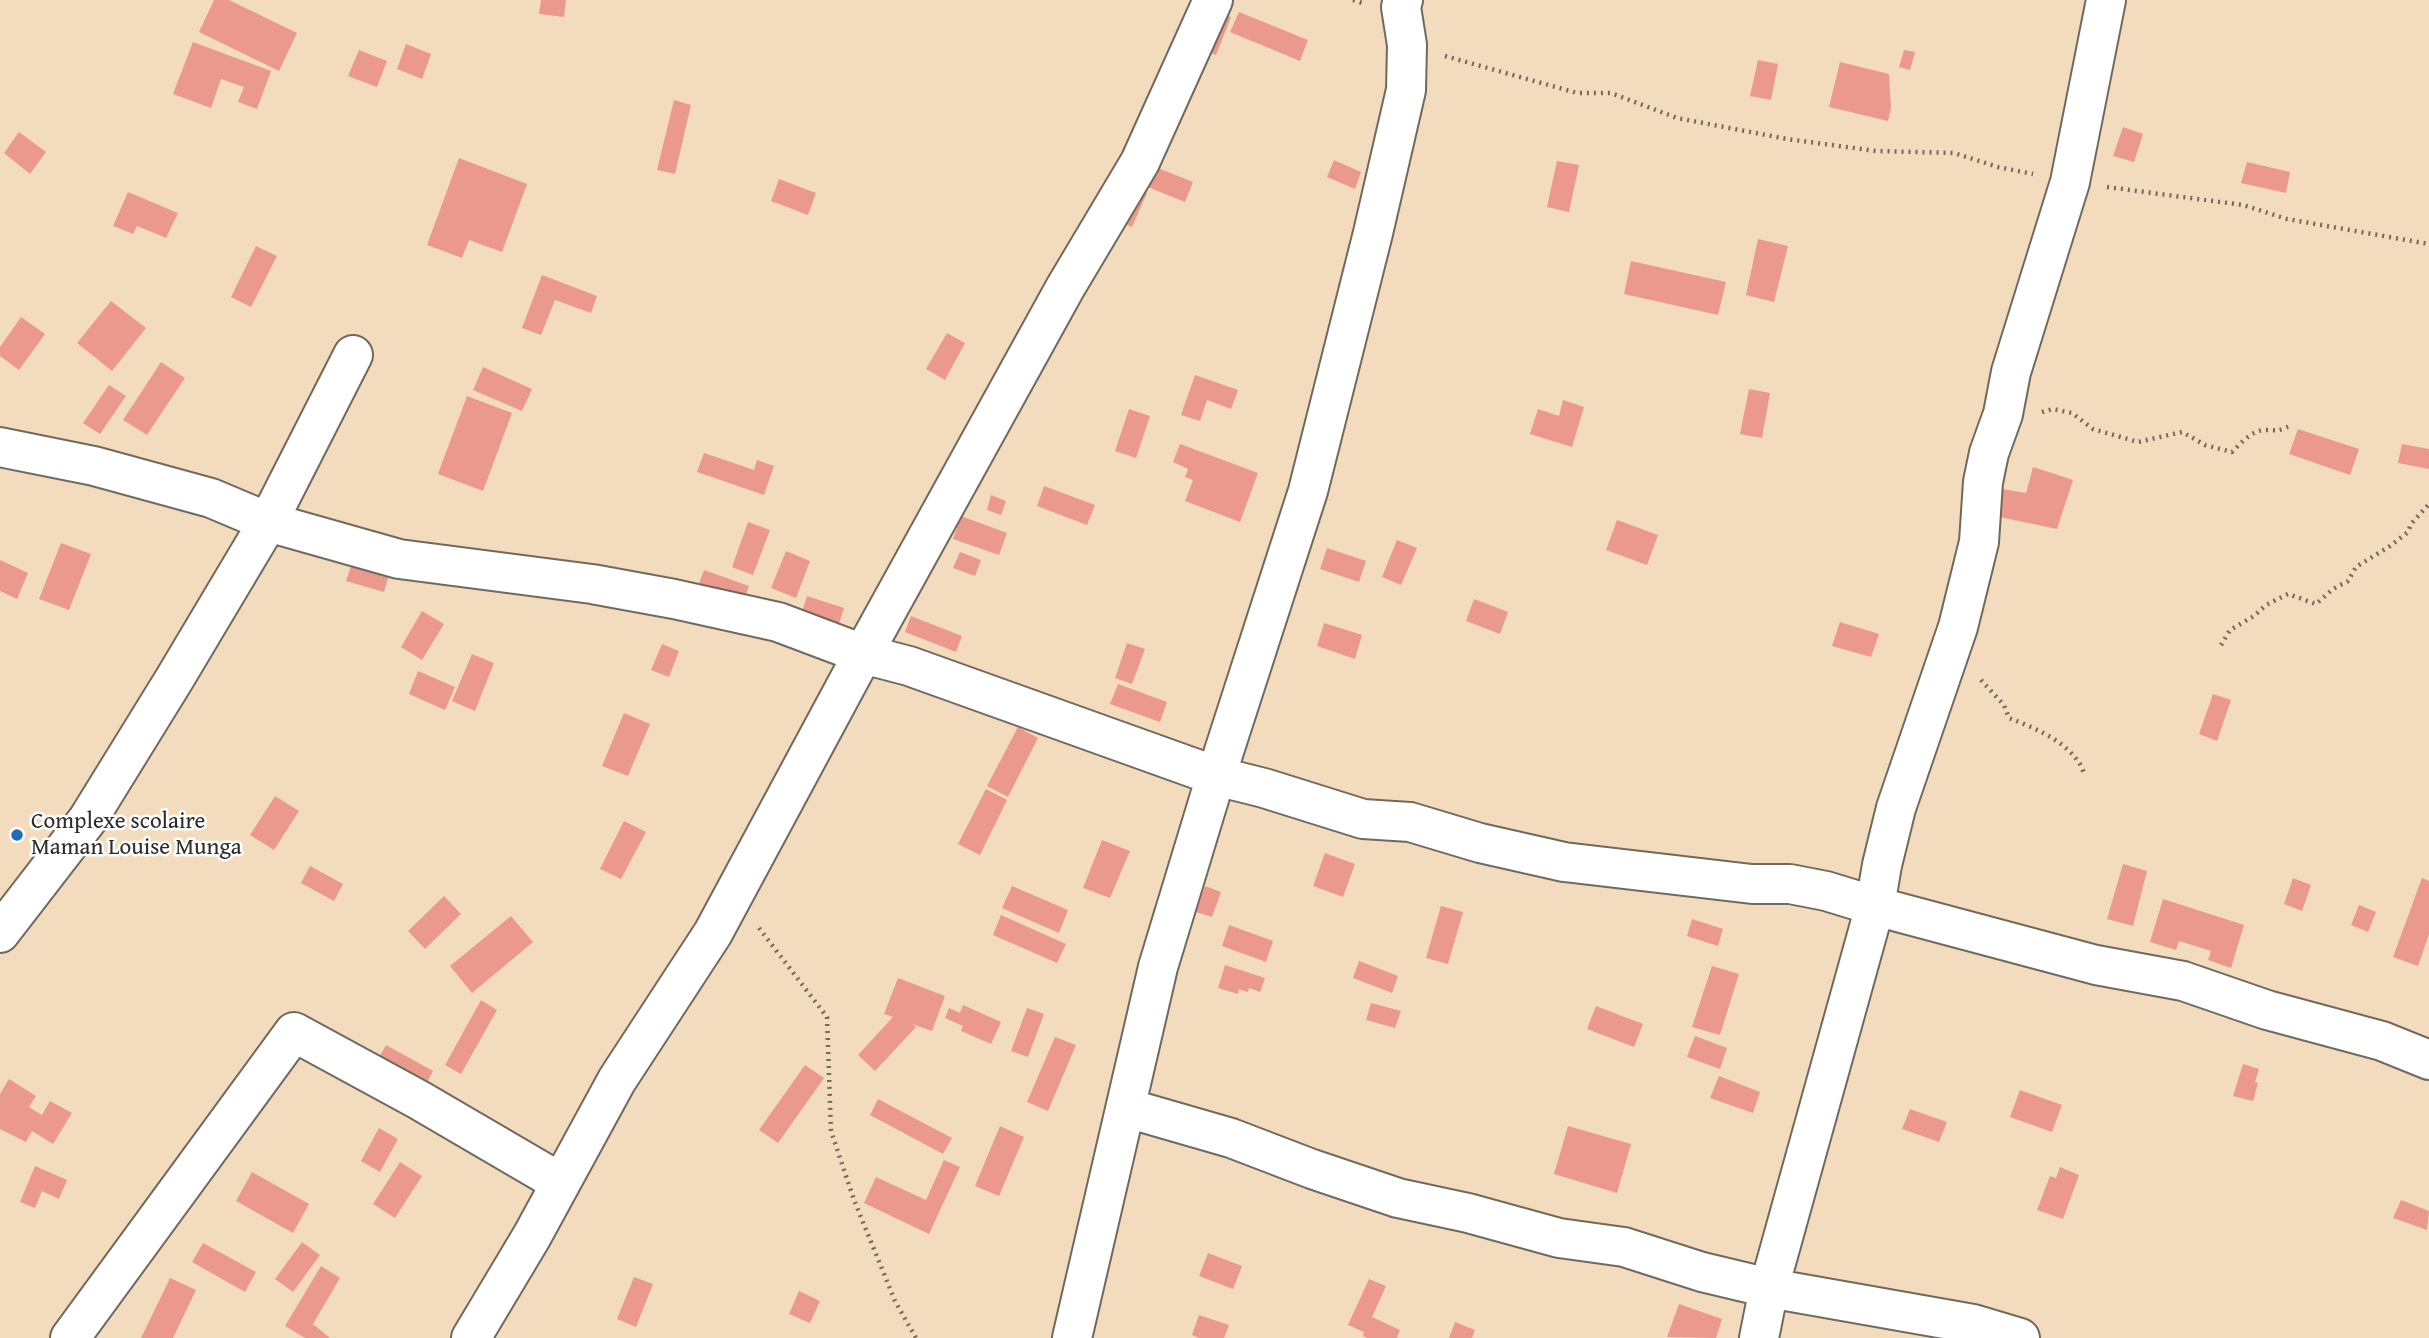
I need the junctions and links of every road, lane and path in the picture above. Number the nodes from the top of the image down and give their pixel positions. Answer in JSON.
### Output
{"nodes":[{"id":1,"x":1213,"y":0,"type":"edge"},
{"id":2,"x":1403,"y":0,"type":"edge"},
{"id":3,"x":2106,"y":0,"type":"edge"},
{"id":4,"x":1407,"y":45,"type":"junction"},
{"id":5,"x":2070,"y":182,"type":"junction"},
{"id":6,"x":2429,"y":244,"type":"edge"},
{"id":7,"x":353,"y":355,"type":"dead end"},
{"id":8,"x":2003,"y":414,"type":"junction"},
{"id":9,"x":2292,"y":425,"type":"dead end"},
{"id":10,"x":0,"y":447,"type":"edge"},
{"id":11,"x":2429,"y":504,"type":"edge"},
{"id":12,"x":268,"y":522,"type":"junction"},
{"id":13,"x":1958,"y":627,"type":"junction"},
{"id":14,"x":2221,"y":645,"type":"dead end"},
{"id":15,"x":863,"y":654,"type":"junction"},
{"id":16,"x":1216,"y":776,"type":"junction"},
{"id":17,"x":2085,"y":776,"type":"dead end"},
{"id":18,"x":733,"y":895,"type":"junction"},
{"id":19,"x":1875,"y":906,"type":"junction"},
{"id":20,"x":0,"y":933,"type":"edge"},
{"id":21,"x":2429,"y":1060,"type":"edge"},
{"id":22,"x":1127,"y":1108,"type":"junction"},
{"id":23,"x":561,"y":1183,"type":"junction"},
{"id":24,"x":1769,"y":1288,"type":"junction"},
{"id":25,"x":70,"y":1338,"type":"edge"},
{"id":26,"x":471,"y":1338,"type":"edge"},
{"id":27,"x":916,"y":1338,"type":"edge"},
{"id":28,"x":1072,"y":1338,"type":"edge"},
{"id":29,"x":1759,"y":1338,"type":"edge"},
{"id":30,"x":2020,"y":1338,"type":"edge"}],
"edges":[{"from":1,"to":15,"type":"street"},
{"from":2,"to":4,"type":"street"},
{"from":3,"to":5,"type":"street"},
{"from":4,"to":5,"type":"path"},
{"from":4,"to":16,"type":"street"},
{"from":5,"to":6,"type":"path"},
{"from":5,"to":8,"type":"street"},
{"from":7,"to":12,"type":"street"},
{"from":8,"to":9,"type":"path"},
{"from":8,"to":13,"type":"street"},
{"from":10,"to":12,"type":"street"},
{"from":11,"to":14,"type":"path"},
{"from":12,"to":15,"type":"street"},
{"from":12,"to":20,"type":"street"},
{"from":13,"to":17,"type":"path"},
{"from":13,"to":19,"type":"street"},
{"from":15,"to":16,"type":"street"},
{"from":15,"to":18,"type":"street"},
{"from":16,"to":19,"type":"street"},
{"from":16,"to":22,"type":"street"},
{"from":18,"to":23,"type":"street"},
{"from":18,"to":27,"type":"path"},
{"from":19,"to":21,"type":"street"},
{"from":19,"to":24,"type":"street"},
{"from":22,"to":24,"type":"street"},
{"from":22,"to":28,"type":"street"},
{"from":23,"to":25,"type":"street"},
{"from":23,"to":26,"type":"street"},
{"from":24,"to":29,"type":"street"},
{"from":24,"to":30,"type":"street"}]}
